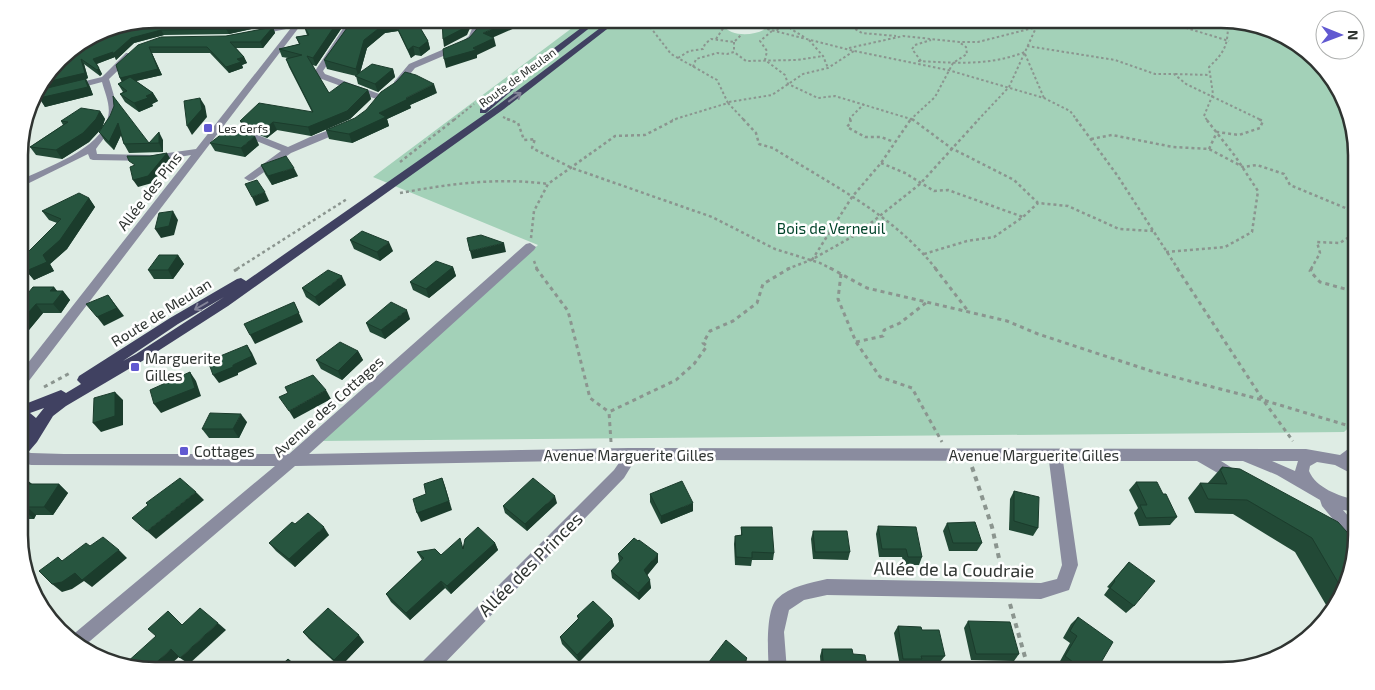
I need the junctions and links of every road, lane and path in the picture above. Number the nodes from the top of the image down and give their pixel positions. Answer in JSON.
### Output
{"nodes":[{"id":1,"x":274,"y":28,"type":"edge"},
{"id":2,"x":294,"y":28,"type":"edge"},
{"id":3,"x":350,"y":28,"type":"edge"},
{"id":4,"x":476,"y":28,"type":"edge"},
{"id":5,"x":586,"y":28,"type":"edge"},
{"id":6,"x":604,"y":28,"type":"edge"},
{"id":7,"x":651,"y":28,"type":"edge"},
{"id":8,"x":723,"y":28,"type":"edge"},
{"id":9,"x":764,"y":28,"type":"edge"},
{"id":10,"x":778,"y":28,"type":"edge"},
{"id":11,"x":790,"y":28,"type":"edge"},
{"id":12,"x":853,"y":28,"type":"edge"},
{"id":13,"x":1033,"y":28,"type":"edge"},
{"id":14,"x":1036,"y":28,"type":"edge"},
{"id":15,"x":1188,"y":28,"type":"edge"},
{"id":16,"x":1228,"y":28,"type":"edge"},
{"id":17,"x":773,"y":30,"type":"junction"},
{"id":18,"x":777,"y":31,"type":"junction"},
{"id":19,"x":251,"y":34,"type":"edge"},
{"id":20,"x":742,"y":34,"type":"dead end"},
{"id":21,"x":903,"y":36,"type":"junction"},
{"id":22,"x":716,"y":39,"type":"junction"},
{"id":23,"x":807,"y":39,"type":"junction"},
{"id":24,"x":933,"y":40,"type":"junction"},
{"id":25,"x":1229,"y":40,"type":"junction"},
{"id":26,"x":734,"y":42,"type":"junction"},
{"id":27,"x":958,"y":42,"type":"junction"},
{"id":28,"x":1027,"y":46,"type":"junction"},
{"id":29,"x":137,"y":47,"type":"edge"},
{"id":30,"x":847,"y":49,"type":"junction"},
{"id":31,"x":854,"y":51,"type":"junction"},
{"id":32,"x":734,"y":52,"type":"junction"},
{"id":33,"x":1025,"y":53,"type":"junction"},
{"id":34,"x":823,"y":56,"type":"junction"},
{"id":35,"x":678,"y":58,"type":"junction"},
{"id":36,"x":766,"y":60,"type":"junction"},
{"id":37,"x":910,"y":61,"type":"junction"},
{"id":38,"x":921,"y":61,"type":"junction"},
{"id":39,"x":954,"y":63,"type":"junction"},
{"id":40,"x":693,"y":67,"type":"junction"},
{"id":41,"x":828,"y":68,"type":"junction"},
{"id":42,"x":948,"y":70,"type":"junction"},
{"id":43,"x":1174,"y":74,"type":"junction"},
{"id":44,"x":1210,"y":75,"type":"junction"},
{"id":45,"x":105,"y":79,"type":"junction"},
{"id":46,"x":788,"y":84,"type":"junction"},
{"id":47,"x":1009,"y":87,"type":"junction"},
{"id":48,"x":61,"y":90,"type":"edge"},
{"id":49,"x":379,"y":97,"type":"junction"},
{"id":50,"x":1212,"y":97,"type":"junction"},
{"id":51,"x":1044,"y":98,"type":"junction"},
{"id":52,"x":480,"y":99,"type":"dead end"},
{"id":53,"x":728,"y":102,"type":"junction"},
{"id":54,"x":372,"y":104,"type":"edge"},
{"id":55,"x":864,"y":104,"type":"junction"},
{"id":56,"x":490,"y":115,"type":"junction"},
{"id":57,"x":911,"y":118,"type":"junction"},
{"id":58,"x":354,"y":123,"type":"edge"},
{"id":59,"x":218,"y":126,"type":"junction"},
{"id":60,"x":1217,"y":132,"type":"junction"},
{"id":61,"x":1091,"y":139,"type":"junction"},
{"id":62,"x":894,"y":142,"type":"junction"},
{"id":63,"x":951,"y":148,"type":"junction"},
{"id":64,"x":91,"y":149,"type":"junction"},
{"id":65,"x":1209,"y":149,"type":"junction"},
{"id":66,"x":288,"y":151,"type":"junction"},
{"id":67,"x":199,"y":152,"type":"junction"},
{"id":68,"x":432,"y":155,"type":"junction"},
{"id":69,"x":881,"y":163,"type":"junction"},
{"id":70,"x":395,"y":165,"type":"dead end"},
{"id":71,"x":1243,"y":167,"type":"junction"},
{"id":72,"x":572,"y":168,"type":"junction"},
{"id":73,"x":249,"y":178,"type":"dead end"},
{"id":74,"x":28,"y":180,"type":"edge"},
{"id":75,"x":548,"y":184,"type":"junction"},
{"id":76,"x":920,"y":184,"type":"junction"},
{"id":77,"x":852,"y":196,"type":"junction"},
{"id":78,"x":374,"y":198,"type":"junction"},
{"id":79,"x":1038,"y":203,"type":"junction"},
{"id":80,"x":1348,"y":209,"type":"edge"},
{"id":81,"x":882,"y":215,"type":"junction"},
{"id":82,"x":1023,"y":217,"type":"junction"},
{"id":83,"x":1153,"y":231,"type":"junction"},
{"id":84,"x":318,"y":237,"type":"junction"},
{"id":85,"x":1348,"y":238,"type":"edge"},
{"id":86,"x":530,"y":247,"type":"junction"},
{"id":87,"x":1166,"y":252,"type":"junction"},
{"id":88,"x":924,"y":254,"type":"junction"},
{"id":89,"x":811,"y":260,"type":"junction"},
{"id":90,"x":841,"y":274,"type":"junction"},
{"id":91,"x":1348,"y":290,"type":"edge"},
{"id":92,"x":927,"y":302,"type":"junction"},
{"id":93,"x":969,"y":312,"type":"junction"},
{"id":94,"x":856,"y":342,"type":"junction"},
{"id":95,"x":28,"y":372,"type":"edge"},
{"id":96,"x":1263,"y":400,"type":"junction"},
{"id":97,"x":28,"y":410,"type":"edge"},
{"id":98,"x":609,"y":412,"type":"junction"},
{"id":99,"x":28,"y":419,"type":"edge"},
{"id":100,"x":1348,"y":426,"type":"edge"},
{"id":101,"x":34,"y":432,"type":"junction"},
{"id":102,"x":28,"y":443,"type":"edge"},
{"id":103,"x":612,"y":454,"type":"junction"},
{"id":104,"x":629,"y":454,"type":"junction"},
{"id":105,"x":950,"y":455,"type":"junction"},
{"id":106,"x":968,"y":455,"type":"junction"},
{"id":107,"x":1054,"y":455,"type":"junction"},
{"id":108,"x":1348,"y":455,"type":"edge"},
{"id":109,"x":1202,"y":456,"type":"junction"},
{"id":110,"x":1238,"y":456,"type":"junction"},
{"id":111,"x":1309,"y":456,"type":"junction"},
{"id":112,"x":28,"y":458,"type":"edge"},
{"id":113,"x":292,"y":460,"type":"junction"},
{"id":114,"x":1342,"y":460,"type":"junction"},
{"id":115,"x":1348,"y":464,"type":"edge"},
{"id":116,"x":1246,"y":484,"type":"edge"},
{"id":117,"x":1316,"y":490,"type":"junction"},
{"id":118,"x":1348,"y":505,"type":"edge"},
{"id":119,"x":1348,"y":525,"type":"edge"},
{"id":120,"x":1337,"y":534,"type":"edge"},
{"id":121,"x":1348,"y":540,"type":"edge"},
{"id":122,"x":1007,"y":590,"type":"junction"},
{"id":123,"x":80,"y":638,"type":"edge"},
{"id":124,"x":438,"y":662,"type":"edge"},
{"id":125,"x":778,"y":662,"type":"edge"},
{"id":126,"x":1027,"y":662,"type":"edge"}],
"edges":[{"from":1,"to":19,"type":"street"},
{"from":2,"to":59,"type":"street","name":"Allée des Pins"},
{"from":3,"to":49,"type":"street"},
{"from":4,"to":49,"type":"street"},
{"from":5,"to":68,"type":"main road","name":"Route de Meulan"},
{"from":56,"to":6,"type":"main road","name":"Route de Meulan","one_way":true},
{"from":7,"to":35,"type":"path"},
{"from":8,"to":22,"type":"path"},
{"from":9,"to":17,"type":"path"},
{"from":10,"to":18,"type":"path"},
{"from":11,"to":23,"type":"path"},
{"from":12,"to":21,"type":"path"},
{"from":13,"to":27,"type":"path"},
{"from":14,"to":28,"type":"path"},
{"from":15,"to":25,"type":"path"},
{"from":16,"to":25,"type":"path"},
{"from":17,"to":18,"type":"path"},
{"from":17,"to":36,"type":"path"},
{"from":18,"to":23,"type":"path"},
{"from":20,"to":26,"type":"path"},
{"from":21,"to":24,"type":"path"},
{"from":21,"to":30,"type":"path"},
{"from":22,"to":26,"type":"path"},
{"from":22,"to":35,"type":"path"},
{"from":23,"to":30,"type":"path"},
{"from":23,"to":34,"type":"path"},
{"from":24,"to":27,"type":"path"},
{"from":24,"to":38,"type":"path"},
{"from":25,"to":44,"type":"path"},
{"from":26,"to":32,"type":"path"},
{"from":27,"to":39,"type":"path"},
{"from":28,"to":33,"type":"path"},
{"from":28,"to":43,"type":"path"},
{"from":29,"to":45,"type":"street"},
{"from":30,"to":31,"type":"path"},
{"from":31,"to":37,"type":"path"},
{"from":31,"to":41,"type":"path"},
{"from":32,"to":36,"type":"path"},
{"from":32,"to":40,"type":"path"},
{"from":33,"to":39,"type":"path"},
{"from":33,"to":47,"type":"path"},
{"from":33,"to":51,"type":"path"},
{"from":34,"to":36,"type":"path"},
{"from":34,"to":41,"type":"path"},
{"from":35,"to":40,"type":"path"},
{"from":36,"to":46,"type":"path"},
{"from":37,"to":38,"type":"path"},
{"from":37,"to":42,"type":"path"},
{"from":38,"to":39,"type":"path"},
{"from":39,"to":42,"type":"path"},
{"from":40,"to":53,"type":"path"},
{"from":41,"to":46,"type":"path"},
{"from":42,"to":47,"type":"path"},
{"from":42,"to":57,"type":"path"},
{"from":43,"to":44,"type":"path"},
{"from":43,"to":50,"type":"path"},
{"from":44,"to":50,"type":"path"},
{"from":45,"to":48,"type":"street"},
{"from":45,"to":64,"type":"street"},
{"from":46,"to":53,"type":"path"},
{"from":46,"to":55,"type":"path"},
{"from":47,"to":51,"type":"path"},
{"from":47,"to":63,"type":"path"},
{"from":49,"to":54,"type":"street"},
{"from":50,"to":60,"type":"path"},
{"from":50,"to":60,"type":"path"},
{"from":51,"to":61,"type":"path"},
{"from":52,"to":70,"type":"path"},
{"from":53,"to":72,"type":"path"},
{"from":53,"to":77,"type":"path"},
{"from":55,"to":57,"type":"path"},
{"from":55,"to":62,"type":"path"},
{"from":56,"to":68,"type":"main road","name":"Route de Meulan"},
{"from":56,"to":72,"type":"path"},
{"from":57,"to":62,"type":"path"},
{"from":57,"to":63,"type":"path"},
{"from":58,"to":66,"type":"street"},
{"from":59,"to":66,"type":"street"},
{"from":59,"to":67,"type":"street","name":"Allée des Pins"},
{"from":60,"to":65,"type":"path"},
{"from":60,"to":71,"type":"path"},
{"from":61,"to":65,"type":"path"},
{"from":61,"to":83,"type":"path"},
{"from":62,"to":69,"type":"path"},
{"from":63,"to":76,"type":"path"},
{"from":63,"to":79,"type":"path"},
{"from":64,"to":67,"type":"street"},
{"from":64,"to":74,"type":"street"},
{"from":65,"to":71,"type":"path"},
{"from":66,"to":73,"type":"street"},
{"from":67,"to":95,"type":"street","name":"Allée des Pins"},
{"from":68,"to":78,"type":"main road","name":"Route de Meulan"},
{"from":69,"to":76,"type":"path"},
{"from":69,"to":77,"type":"path"},
{"from":71,"to":80,"type":"path"},
{"from":71,"to":87,"type":"path"},
{"from":72,"to":75,"type":"path"},
{"from":72,"to":89,"type":"path"},
{"from":75,"to":78,"type":"path"},
{"from":75,"to":86,"type":"path"},
{"from":76,"to":81,"type":"path"},
{"from":76,"to":82,"type":"path"},
{"from":77,"to":81,"type":"path"},
{"from":77,"to":89,"type":"path"},
{"from":78,"to":84,"type":"main road","name":"Route de Meulan"},
{"from":79,"to":82,"type":"path"},
{"from":79,"to":83,"type":"path"},
{"from":81,"to":88,"type":"path"},
{"from":81,"to":89,"type":"path"},
{"from":82,"to":88,"type":"path"},
{"from":83,"to":87,"type":"path"},
{"from":84,"to":97,"type":"main road","name":"Route de Meulan","one_way":true},
{"from":84,"to":101,"type":"main road","name":"Route de Meulan"},
{"from":85,"to":91,"type":"path"},
{"from":86,"to":98,"type":"path"},
{"from":86,"to":113,"type":"street","name":"Avenue des Cottages"},
{"from":87,"to":96,"type":"path"},
{"from":88,"to":93,"type":"path"},
{"from":89,"to":90,"type":"path"},
{"from":89,"to":98,"type":"path"},
{"from":90,"to":92,"type":"path"},
{"from":90,"to":94,"type":"path"},
{"from":92,"to":93,"type":"path"},
{"from":92,"to":94,"type":"path"},
{"from":93,"to":96,"type":"path"},
{"from":94,"to":105,"type":"path"},
{"from":96,"to":100,"type":"path"},
{"from":96,"to":111,"type":"path"},
{"from":98,"to":103,"type":"path"},
{"from":99,"to":101,"type":"main road"},
{"from":101,"to":102,"type":"main road","name":"Route de Meulan"},
{"from":103,"to":104,"type":"street","name":"Avenue Marguerite Gilles"},
{"from":103,"to":113,"type":"street","name":"Avenue Marguerite Gilles"},
{"from":104,"to":105,"type":"street","name":"Avenue Marguerite Gilles"},
{"from":104,"to":124,"type":"street","name":"Allée des Princes"},
{"from":105,"to":106,"type":"street","name":"Avenue Marguerite Gilles"},
{"from":106,"to":107,"type":"street","name":"Avenue Marguerite Gilles"},
{"from":106,"to":122,"type":"path"},
{"from":107,"to":109,"type":"street","name":"Avenue Marguerite Gilles"},
{"from":107,"to":122,"type":"street","name":"Allée de la Coudraie"},
{"from":108,"to":114,"type":"street"},
{"from":109,"to":110,"type":"street","name":"Avenue Marguerite Gilles"},
{"from":109,"to":116,"type":"street"},
{"from":110,"to":111,"type":"street","name":"Avenue Marguerite Gilles"},
{"from":110,"to":117,"type":"street","name":"Avenue Marguerite Gilles"},
{"from":111,"to":114,"type":"street","name":"Avenue Marguerite Gilles"},
{"from":111,"to":117,"type":"street"},
{"from":112,"to":113,"type":"street","name":"Avenue Marguerite Gilles"},
{"from":113,"to":123,"type":"street","name":"Avenue des Cottages"},
{"from":114,"to":115,"type":"street"},
{"from":117,"to":118,"type":"street"},
{"from":117,"to":119,"type":"street"},
{"from":120,"to":121,"type":"street"},
{"from":122,"to":125,"type":"street","name":"Allée de la Coudraie"},
{"from":122,"to":126,"type":"path"}]}
